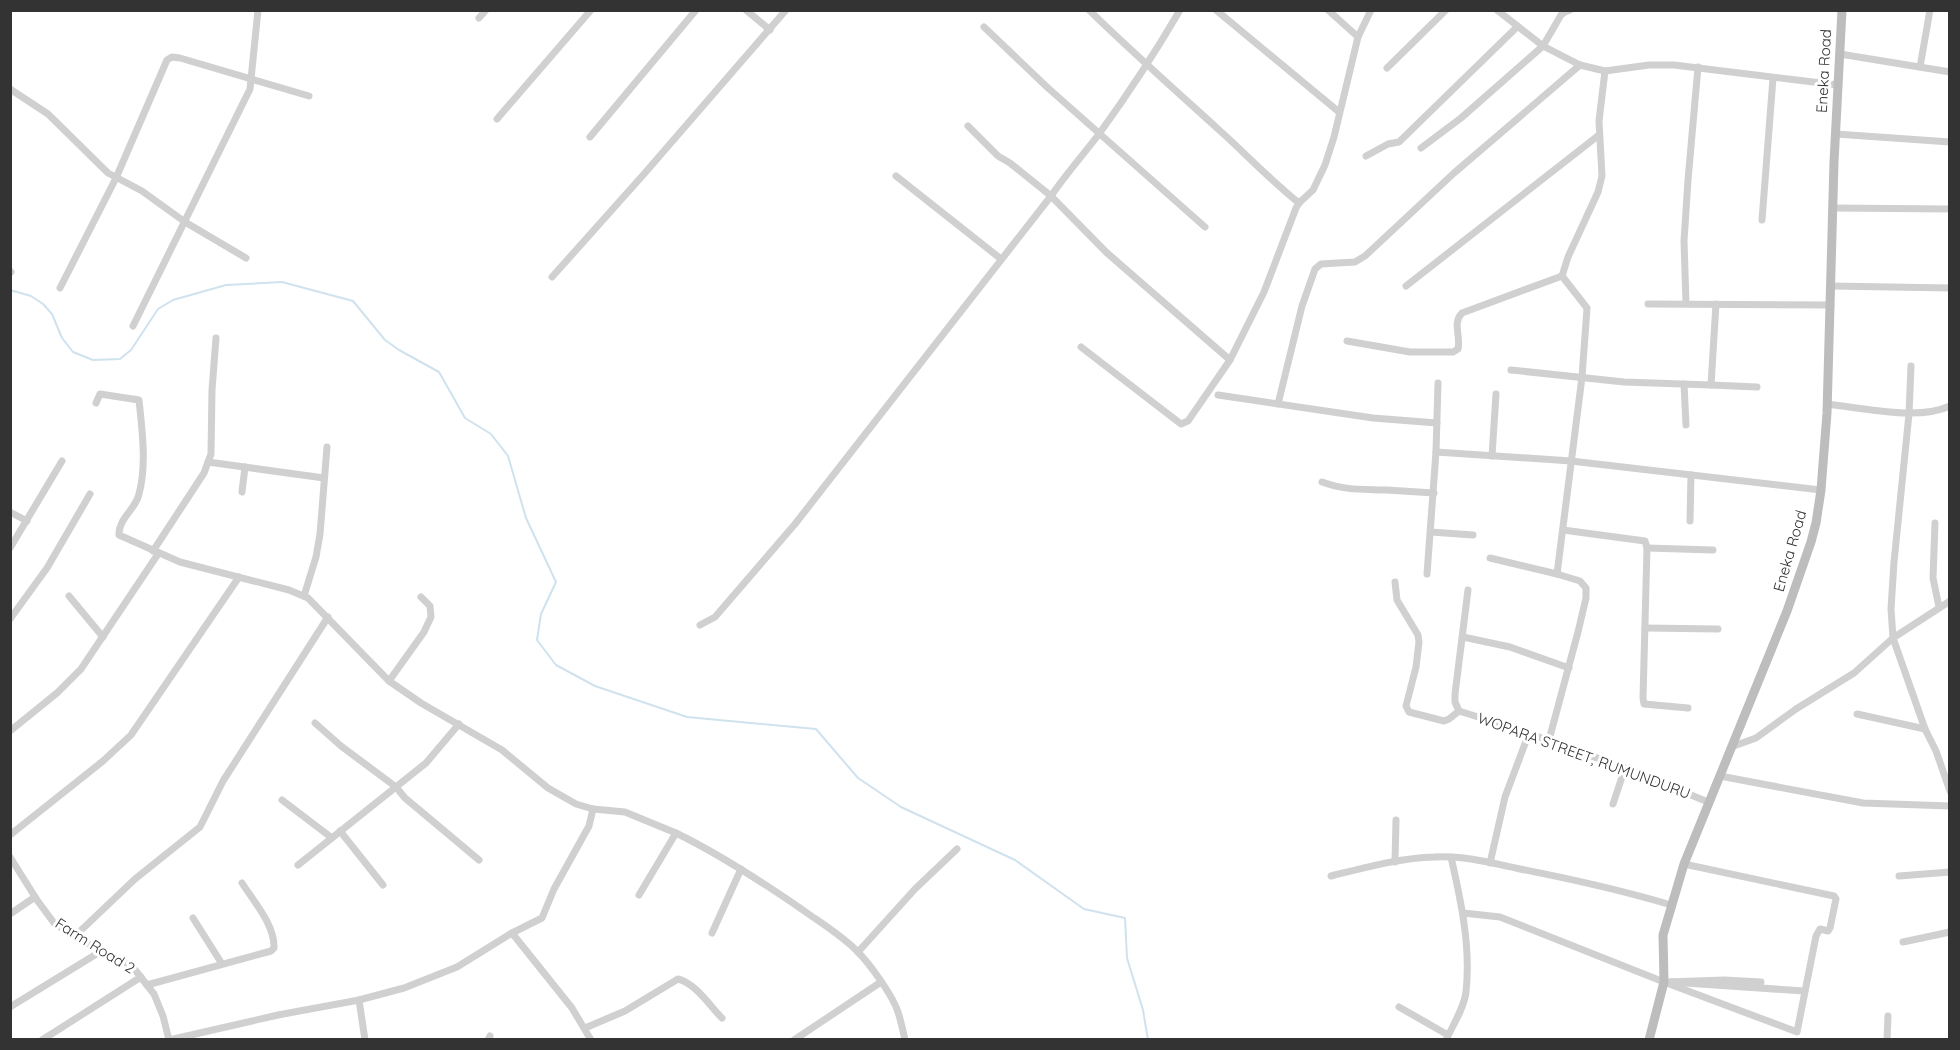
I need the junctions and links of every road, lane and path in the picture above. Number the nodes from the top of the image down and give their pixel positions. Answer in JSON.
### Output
{"nodes":[{"id":1,"x":258,"y":10,"type":"edge"},
{"id":2,"x":486,"y":10,"type":"edge"},
{"id":3,"x":591,"y":10,"type":"edge"},
{"id":4,"x":696,"y":10,"type":"edge"},
{"id":5,"x":746,"y":10,"type":"edge"},
{"id":6,"x":786,"y":10,"type":"edge"},
{"id":7,"x":1089,"y":10,"type":"edge"},
{"id":8,"x":1180,"y":10,"type":"edge"},
{"id":9,"x":1216,"y":10,"type":"edge"},
{"id":10,"x":1328,"y":10,"type":"edge"},
{"id":11,"x":1371,"y":10,"type":"edge"},
{"id":12,"x":1446,"y":10,"type":"edge"},
{"id":13,"x":1497,"y":10,"type":"edge"},
{"id":14,"x":1570,"y":10,"type":"edge"},
{"id":15,"x":1842,"y":10,"type":"edge"},
{"id":16,"x":1930,"y":10,"type":"edge"},
{"id":17,"x":479,"y":18,"type":"dead end"},
{"id":18,"x":984,"y":27,"type":"dead end"},
{"id":19,"x":1517,"y":27,"type":"junction"},
{"id":20,"x":770,"y":30,"type":"junction"},
{"id":21,"x":1358,"y":37,"type":"junction"},
{"id":22,"x":1543,"y":46,"type":"junction"},
{"id":23,"x":1840,"y":54,"type":"junction"},
{"id":24,"x":1580,"y":65,"type":"junction"},
{"id":25,"x":1146,"y":66,"type":"junction"},
{"id":26,"x":1920,"y":67,"type":"junction"},
{"id":27,"x":1387,"y":68,"type":"dead end"},
{"id":28,"x":1698,"y":68,"type":"junction"},
{"id":29,"x":1605,"y":71,"type":"junction"},
{"id":30,"x":1950,"y":72,"type":"edge"},
{"id":31,"x":1773,"y":78,"type":"junction"},
{"id":32,"x":250,"y":80,"type":"junction"},
{"id":33,"x":1838,"y":85,"type":"junction"},
{"id":34,"x":10,"y":89,"type":"edge"},
{"id":35,"x":309,"y":96,"type":"dead end"},
{"id":36,"x":1340,"y":112,"type":"junction"},
{"id":37,"x":497,"y":119,"type":"dead end"},
{"id":38,"x":968,"y":126,"type":"dead end"},
{"id":39,"x":1099,"y":134,"type":"junction"},
{"id":40,"x":1836,"y":134,"type":"junction"},
{"id":41,"x":1599,"y":135,"type":"junction"},
{"id":42,"x":590,"y":137,"type":"dead end"},
{"id":43,"x":1950,"y":142,"type":"edge"},
{"id":44,"x":1421,"y":147,"type":"dead end"},
{"id":45,"x":1366,"y":156,"type":"dead end"},
{"id":46,"x":896,"y":176,"type":"dead end"},
{"id":47,"x":116,"y":178,"type":"junction"},
{"id":48,"x":1051,"y":196,"type":"junction"},
{"id":49,"x":1299,"y":203,"type":"junction"},
{"id":50,"x":1833,"y":208,"type":"junction"},
{"id":51,"x":1950,"y":209,"type":"edge"},
{"id":52,"x":1762,"y":220,"type":"dead end"},
{"id":53,"x":185,"y":222,"type":"junction"},
{"id":54,"x":1205,"y":227,"type":"dead end"},
{"id":55,"x":246,"y":258,"type":"dead end"},
{"id":56,"x":1001,"y":259,"type":"junction"},
{"id":57,"x":1562,"y":276,"type":"junction"},
{"id":58,"x":552,"y":277,"type":"dead end"},
{"id":59,"x":1406,"y":286,"type":"dead end"},
{"id":60,"x":1831,"y":286,"type":"junction"},
{"id":61,"x":60,"y":288,"type":"dead end"},
{"id":62,"x":1950,"y":288,"type":"edge"},
{"id":63,"x":1686,"y":303,"type":"junction"},
{"id":64,"x":1648,"y":304,"type":"dead end"},
{"id":65,"x":1716,"y":304,"type":"junction"},
{"id":66,"x":1831,"y":305,"type":"junction"},
{"id":67,"x":133,"y":326,"type":"dead end"},
{"id":68,"x":216,"y":338,"type":"dead end"},
{"id":69,"x":1347,"y":341,"type":"dead end"},
{"id":70,"x":1081,"y":347,"type":"dead end"},
{"id":71,"x":1230,"y":360,"type":"junction"},
{"id":72,"x":1911,"y":366,"type":"dead end"},
{"id":73,"x":1511,"y":370,"type":"dead end"},
{"id":74,"x":1582,"y":377,"type":"junction"},
{"id":75,"x":1437,"y":383,"type":"dead end"},
{"id":76,"x":1684,"y":384,"type":"junction"},
{"id":77,"x":1711,"y":385,"type":"junction"},
{"id":78,"x":1757,"y":387,"type":"dead end"},
{"id":79,"x":1496,"y":394,"type":"dead end"},
{"id":80,"x":1218,"y":395,"type":"dead end"},
{"id":81,"x":96,"y":403,"type":"dead end"},
{"id":82,"x":1278,"y":404,"type":"junction"},
{"id":83,"x":1827,"y":404,"type":"junction"},
{"id":84,"x":1950,"y":406,"type":"edge"},
{"id":85,"x":1909,"y":414,"type":"junction"},
{"id":86,"x":1437,"y":423,"type":"junction"},
{"id":87,"x":1686,"y":425,"type":"dead end"},
{"id":88,"x":327,"y":447,"type":"dead end"},
{"id":89,"x":1436,"y":452,"type":"junction"},
{"id":90,"x":1492,"y":456,"type":"junction"},
{"id":91,"x":62,"y":461,"type":"dead end"},
{"id":92,"x":1571,"y":461,"type":"junction"},
{"id":93,"x":208,"y":462,"type":"junction"},
{"id":94,"x":245,"y":467,"type":"junction"},
{"id":95,"x":1691,"y":475,"type":"junction"},
{"id":96,"x":324,"y":478,"type":"junction"},
{"id":97,"x":1322,"y":482,"type":"dead end"},
{"id":98,"x":1821,"y":490,"type":"junction"},
{"id":99,"x":242,"y":492,"type":"dead end"},
{"id":100,"x":1434,"y":493,"type":"junction"},
{"id":101,"x":90,"y":494,"type":"dead end"},
{"id":102,"x":10,"y":512,"type":"edge"},
{"id":103,"x":27,"y":521,"type":"junction"},
{"id":104,"x":1690,"y":521,"type":"dead end"},
{"id":105,"x":1935,"y":523,"type":"dead end"},
{"id":106,"x":1563,"y":530,"type":"junction"},
{"id":107,"x":1431,"y":532,"type":"junction"},
{"id":108,"x":1473,"y":535,"type":"dead end"},
{"id":109,"x":10,"y":548,"type":"edge"},
{"id":110,"x":1647,"y":548,"type":"junction"},
{"id":111,"x":1713,"y":550,"type":"dead end"},
{"id":112,"x":156,"y":553,"type":"junction"},
{"id":113,"x":1490,"y":558,"type":"dead end"},
{"id":114,"x":1427,"y":574,"type":"dead end"},
{"id":115,"x":1557,"y":574,"type":"junction"},
{"id":116,"x":239,"y":577,"type":"junction"},
{"id":117,"x":1395,"y":582,"type":"dead end"},
{"id":118,"x":1468,"y":590,"type":"dead end"},
{"id":119,"x":69,"y":596,"type":"dead end"},
{"id":120,"x":304,"y":596,"type":"junction"},
{"id":121,"x":422,"y":597,"type":"dead end"},
{"id":122,"x":1950,"y":601,"type":"edge"},
{"id":123,"x":1939,"y":607,"type":"junction"},
{"id":124,"x":328,"y":617,"type":"junction"},
{"id":125,"x":11,"y":619,"type":"edge"},
{"id":126,"x":700,"y":625,"type":"dead end"},
{"id":127,"x":1645,"y":628,"type":"junction"},
{"id":128,"x":1718,"y":629,"type":"dead end"},
{"id":129,"x":103,"y":637,"type":"junction"},
{"id":130,"x":1463,"y":637,"type":"junction"},
{"id":131,"x":1893,"y":638,"type":"junction"},
{"id":132,"x":1569,"y":668,"type":"junction"},
{"id":133,"x":389,"y":681,"type":"junction"},
{"id":134,"x":1688,"y":708,"type":"dead end"},
{"id":135,"x":1459,"y":711,"type":"junction"},
{"id":136,"x":1857,"y":714,"type":"dead end"},
{"id":137,"x":315,"y":723,"type":"dead end"},
{"id":138,"x":459,"y":724,"type":"junction"},
{"id":139,"x":1925,"y":729,"type":"junction"},
{"id":140,"x":10,"y":731,"type":"edge"},
{"id":141,"x":1528,"y":733,"type":"junction"},
{"id":142,"x":1549,"y":740,"type":"junction"},
{"id":143,"x":1731,"y":747,"type":"junction"},
{"id":144,"x":1625,"y":768,"type":"junction"},
{"id":145,"x":1720,"y":776,"type":"junction"},
{"id":146,"x":396,"y":787,"type":"junction"},
{"id":147,"x":1950,"y":790,"type":"edge"},
{"id":148,"x":282,"y":800,"type":"dead end"},
{"id":149,"x":1708,"y":802,"type":"junction"},
{"id":150,"x":1612,"y":804,"type":"dead end"},
{"id":151,"x":1950,"y":806,"type":"edge"},
{"id":152,"x":593,"y":808,"type":"junction"},
{"id":153,"x":1396,"y":820,"type":"dead end"},
{"id":154,"x":340,"y":831,"type":"junction"},
{"id":155,"x":676,"y":832,"type":"junction"},
{"id":156,"x":10,"y":835,"type":"edge"},
{"id":157,"x":332,"y":838,"type":"junction"},
{"id":158,"x":957,"y":849,"type":"dead end"},
{"id":159,"x":10,"y":857,"type":"edge"},
{"id":160,"x":1451,"y":858,"type":"junction"},
{"id":161,"x":479,"y":860,"type":"dead end"},
{"id":162,"x":1395,"y":862,"type":"junction"},
{"id":163,"x":1490,"y":863,"type":"junction"},
{"id":164,"x":1684,"y":864,"type":"junction"},
{"id":165,"x":298,"y":865,"type":"dead end"},
{"id":166,"x":741,"y":869,"type":"junction"},
{"id":167,"x":1950,"y":872,"type":"edge"},
{"id":168,"x":1330,"y":876,"type":"dead end"},
{"id":169,"x":1899,"y":876,"type":"dead end"},
{"id":170,"x":242,"y":883,"type":"dead end"},
{"id":171,"x":383,"y":885,"type":"dead end"},
{"id":172,"x":639,"y":895,"type":"dead end"},
{"id":173,"x":35,"y":897,"type":"junction"},
{"id":174,"x":1671,"y":905,"type":"junction"},
{"id":175,"x":1463,"y":913,"type":"junction"},
{"id":176,"x":10,"y":914,"type":"edge"},
{"id":177,"x":193,"y":918,"type":"dead end"},
{"id":178,"x":1950,"y":932,"type":"edge"},
{"id":179,"x":512,"y":933,"type":"junction"},
{"id":180,"x":711,"y":933,"type":"dead end"},
{"id":181,"x":75,"y":936,"type":"junction"},
{"id":182,"x":1903,"y":942,"type":"dead end"},
{"id":183,"x":104,"y":950,"type":"junction"},
{"id":184,"x":858,"y":952,"type":"junction"},
{"id":185,"x":222,"y":964,"type":"junction"},
{"id":186,"x":141,"y":977,"type":"junction"},
{"id":187,"x":881,"y":982,"type":"junction"},
{"id":188,"x":1664,"y":982,"type":"junction"},
{"id":189,"x":147,"y":985,"type":"junction"},
{"id":190,"x":1804,"y":991,"type":"junction"},
{"id":191,"x":359,"y":1000,"type":"junction"},
{"id":192,"x":10,"y":1007,"type":"edge"},
{"id":193,"x":1399,"y":1007,"type":"dead end"},
{"id":194,"x":1888,"y":1016,"type":"dead end"},
{"id":195,"x":722,"y":1018,"type":"dead end"},
{"id":196,"x":585,"y":1028,"type":"junction"},
{"id":197,"x":1447,"y":1037,"type":"edge"},
{"id":198,"x":42,"y":1040,"type":"edge"},
{"id":199,"x":169,"y":1040,"type":"edge"},
{"id":200,"x":365,"y":1040,"type":"edge"},
{"id":201,"x":591,"y":1040,"type":"edge"},
{"id":202,"x":794,"y":1040,"type":"edge"},
{"id":203,"x":905,"y":1040,"type":"edge"},
{"id":204,"x":1649,"y":1040,"type":"edge"},
{"id":205,"x":1887,"y":1040,"type":"edge"}],
"edges":[{"from":1,"to":32,"type":"street"},
{"from":2,"to":17,"type":"street"},
{"from":3,"to":37,"type":"street"},
{"from":4,"to":42,"type":"street"},
{"from":5,"to":20,"type":"street"},
{"from":6,"to":20,"type":"street"},
{"from":7,"to":25,"type":"street"},
{"from":8,"to":25,"type":"street"},
{"from":9,"to":36,"type":"street"},
{"from":10,"to":21,"type":"street"},
{"from":11,"to":21,"type":"street"},
{"from":12,"to":27,"type":"street"},
{"from":13,"to":19,"type":"street"},
{"from":14,"to":22,"type":"street"},
{"from":15,"to":23,"type":"main road","name":"Eneka Road"},
{"from":16,"to":26,"type":"street"},
{"from":18,"to":39,"type":"street"},
{"from":19,"to":22,"type":"street"},
{"from":19,"to":45,"type":"street"},
{"from":20,"to":58,"type":"street"},
{"from":21,"to":36,"type":"street"},
{"from":22,"to":24,"type":"street"},
{"from":22,"to":44,"type":"street"},
{"from":23,"to":26,"type":"street"},
{"from":23,"to":33,"type":"main road","name":"Eneka Road"},
{"from":24,"to":29,"type":"street"},
{"from":24,"to":82,"type":"street"},
{"from":25,"to":39,"type":"street"},
{"from":25,"to":49,"type":"street"},
{"from":26,"to":30,"type":"street"},
{"from":28,"to":29,"type":"street"},
{"from":28,"to":31,"type":"street"},
{"from":28,"to":63,"type":"street"},
{"from":29,"to":41,"type":"street"},
{"from":31,"to":33,"type":"street"},
{"from":31,"to":52,"type":"street"},
{"from":32,"to":35,"type":"street"},
{"from":32,"to":47,"type":"street"},
{"from":32,"to":53,"type":"street"},
{"from":33,"to":40,"type":"main road","name":"Eneka Road"},
{"from":34,"to":47,"type":"street"},
{"from":36,"to":49,"type":"street"},
{"from":38,"to":48,"type":"street"},
{"from":39,"to":48,"type":"street"},
{"from":39,"to":54,"type":"street"},
{"from":40,"to":43,"type":"street"},
{"from":40,"to":50,"type":"main road","name":"Eneka Road"},
{"from":41,"to":57,"type":"street"},
{"from":41,"to":59,"type":"street"},
{"from":46,"to":56,"type":"street"},
{"from":47,"to":53,"type":"street"},
{"from":47,"to":61,"type":"street"},
{"from":48,"to":56,"type":"street"},
{"from":48,"to":71,"type":"street"},
{"from":49,"to":71,"type":"street"},
{"from":50,"to":51,"type":"street"},
{"from":50,"to":60,"type":"main road","name":"Eneka Road"},
{"from":53,"to":55,"type":"street"},
{"from":53,"to":67,"type":"street"},
{"from":56,"to":126,"type":"street"},
{"from":57,"to":69,"type":"street"},
{"from":57,"to":74,"type":"street"},
{"from":60,"to":62,"type":"street"},
{"from":60,"to":66,"type":"main road","name":"Eneka Road"},
{"from":63,"to":64,"type":"street"},
{"from":63,"to":65,"type":"street"},
{"from":65,"to":66,"type":"street"},
{"from":65,"to":77,"type":"street"},
{"from":66,"to":83,"type":"main road","name":"Eneka Road"},
{"from":68,"to":93,"type":"street"},
{"from":70,"to":71,"type":"street"},
{"from":72,"to":85,"type":"street"},
{"from":73,"to":74,"type":"street"},
{"from":74,"to":76,"type":"street"},
{"from":74,"to":92,"type":"street"},
{"from":75,"to":86,"type":"street"},
{"from":76,"to":77,"type":"street"},
{"from":76,"to":87,"type":"street"},
{"from":77,"to":78,"type":"street"},
{"from":79,"to":90,"type":"street"},
{"from":80,"to":82,"type":"street"},
{"from":81,"to":112,"type":"street"},
{"from":82,"to":86,"type":"street"},
{"from":83,"to":85,"type":"street"},
{"from":83,"to":98,"type":"main road","name":"Eneka Road"},
{"from":84,"to":85,"type":"street"},
{"from":85,"to":131,"type":"street"},
{"from":86,"to":89,"type":"street"},
{"from":88,"to":96,"type":"street"},
{"from":89,"to":90,"type":"street"},
{"from":89,"to":100,"type":"street"},
{"from":90,"to":92,"type":"street"},
{"from":91,"to":103,"type":"street"},
{"from":92,"to":95,"type":"street"},
{"from":92,"to":106,"type":"street"},
{"from":93,"to":94,"type":"street"},
{"from":93,"to":112,"type":"street"},
{"from":94,"to":96,"type":"street"},
{"from":94,"to":99,"type":"street"},
{"from":95,"to":98,"type":"street"},
{"from":95,"to":104,"type":"street"},
{"from":96,"to":120,"type":"street"},
{"from":97,"to":100,"type":"street"},
{"from":98,"to":143,"type":"main road","name":"Eneka Road"},
{"from":100,"to":107,"type":"street"},
{"from":101,"to":125,"type":"street"},
{"from":102,"to":103,"type":"street"},
{"from":103,"to":109,"type":"street"},
{"from":105,"to":123,"type":"street"},
{"from":106,"to":110,"type":"street"},
{"from":106,"to":115,"type":"street"},
{"from":107,"to":108,"type":"street"},
{"from":107,"to":114,"type":"street"},
{"from":110,"to":111,"type":"street"},
{"from":110,"to":127,"type":"street"},
{"from":112,"to":116,"type":"street"},
{"from":112,"to":129,"type":"street"},
{"from":113,"to":115,"type":"street"},
{"from":115,"to":132,"type":"street"},
{"from":116,"to":120,"type":"street"},
{"from":116,"to":156,"type":"street"},
{"from":117,"to":135,"type":"street"},
{"from":118,"to":130,"type":"street"},
{"from":119,"to":129,"type":"street"},
{"from":120,"to":124,"type":"street"},
{"from":121,"to":133,"type":"street"},
{"from":122,"to":123,"type":"street"},
{"from":123,"to":131,"type":"street"},
{"from":124,"to":133,"type":"street"},
{"from":124,"to":181,"type":"street"},
{"from":127,"to":128,"type":"street"},
{"from":127,"to":134,"type":"street"},
{"from":129,"to":140,"type":"street"},
{"from":130,"to":132,"type":"street"},
{"from":130,"to":135,"type":"street"},
{"from":131,"to":139,"type":"street"},
{"from":131,"to":143,"type":"street"},
{"from":132,"to":142,"type":"street"},
{"from":133,"to":138,"type":"street"},
{"from":135,"to":141,"type":"street","name":"WOPARA STREET, RUMUNDURU"},
{"from":136,"to":139,"type":"street"},
{"from":137,"to":146,"type":"street"},
{"from":138,"to":146,"type":"street"},
{"from":138,"to":152,"type":"street"},
{"from":139,"to":147,"type":"street"},
{"from":141,"to":142,"type":"street","name":"WOPARA STREET, RUMUNDURU"},
{"from":141,"to":163,"type":"street"},
{"from":142,"to":144,"type":"street","name":"WOPARA STREET, RUMUNDURU"},
{"from":143,"to":145,"type":"main road","name":"Eneka Road"},
{"from":144,"to":149,"type":"street","name":"WOPARA STREET, RUMUNDURU"},
{"from":144,"to":150,"type":"street"},
{"from":145,"to":149,"type":"main road","name":"Eneka Road"},
{"from":145,"to":151,"type":"street"},
{"from":146,"to":154,"type":"street"},
{"from":146,"to":161,"type":"street"},
{"from":148,"to":157,"type":"street"},
{"from":149,"to":164,"type":"main road","name":"Eneka Road"},
{"from":152,"to":155,"type":"street"},
{"from":152,"to":179,"type":"street"},
{"from":153,"to":162,"type":"street"},
{"from":154,"to":157,"type":"street"},
{"from":154,"to":171,"type":"street"},
{"from":155,"to":166,"type":"street"},
{"from":155,"to":172,"type":"street"},
{"from":157,"to":165,"type":"street"},
{"from":158,"to":184,"type":"street"},
{"from":159,"to":173,"type":"street","name":"Farm Road 2"},
{"from":160,"to":162,"type":"street"},
{"from":160,"to":163,"type":"street"},
{"from":160,"to":175,"type":"street"},
{"from":162,"to":168,"type":"street"},
{"from":163,"to":174,"type":"street"},
{"from":164,"to":174,"type":"main road","name":"Eneka Road"},
{"from":164,"to":190,"type":"street"},
{"from":166,"to":180,"type":"street"},
{"from":166,"to":184,"type":"street"},
{"from":167,"to":169,"type":"street"},
{"from":170,"to":185,"type":"street"},
{"from":173,"to":176,"type":"street"},
{"from":173,"to":181,"type":"street","name":"Farm Road 2"},
{"from":174,"to":188,"type":"main road","name":"Eneka Road"},
{"from":175,"to":188,"type":"street"},
{"from":175,"to":197,"type":"street"},
{"from":177,"to":185,"type":"street"},
{"from":178,"to":182,"type":"street"},
{"from":179,"to":191,"type":"street"},
{"from":179,"to":196,"type":"street"},
{"from":181,"to":183,"type":"street","name":"Farm Road 2"},
{"from":183,"to":186,"type":"street","name":"Farm Road 2"},
{"from":183,"to":192,"type":"street"},
{"from":184,"to":187,"type":"street"},
{"from":185,"to":189,"type":"street"},
{"from":186,"to":189,"type":"street","name":"Farm Road 2"},
{"from":186,"to":198,"type":"street"},
{"from":187,"to":202,"type":"street"},
{"from":187,"to":203,"type":"street"},
{"from":188,"to":188,"type":"street"},
{"from":188,"to":190,"type":"street"},
{"from":188,"to":190,"type":"street"},
{"from":188,"to":204,"type":"main road","name":"Eneka Road"},
{"from":189,"to":199,"type":"street","name":"Farm Road 2"},
{"from":191,"to":199,"type":"street"},
{"from":191,"to":200,"type":"street"},
{"from":193,"to":197,"type":"street"},
{"from":194,"to":205,"type":"street"},
{"from":195,"to":196,"type":"street"},
{"from":196,"to":201,"type":"street"}]}
